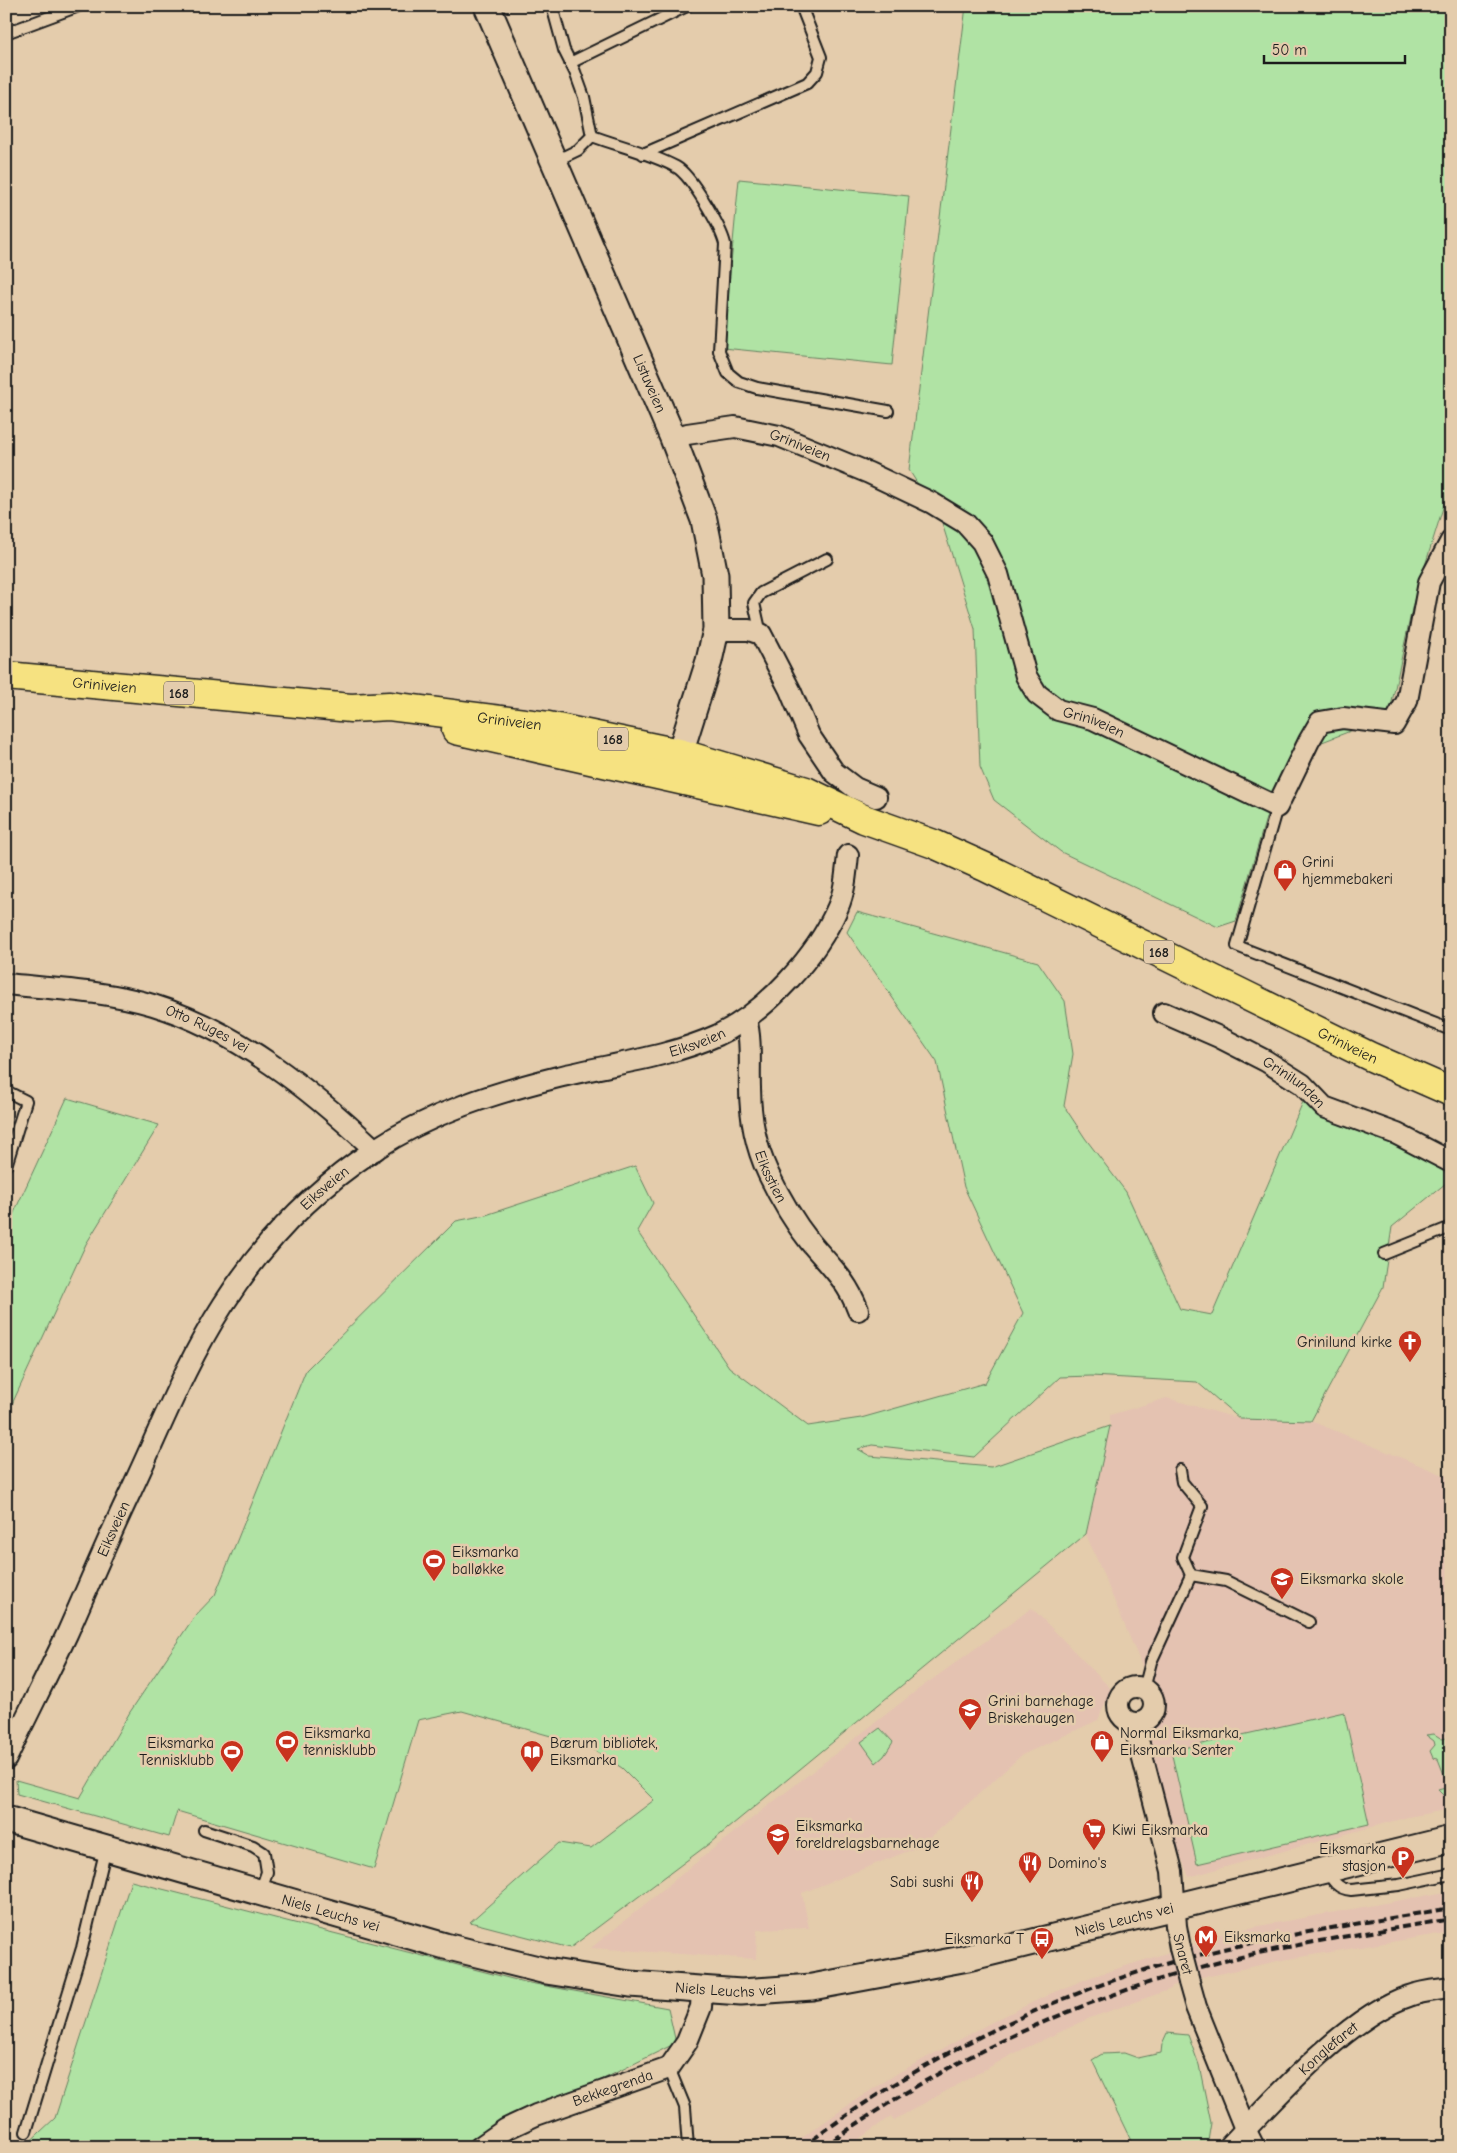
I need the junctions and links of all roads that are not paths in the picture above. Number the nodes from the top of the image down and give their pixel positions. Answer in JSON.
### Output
{"nodes":[{"id":1,"x":79,"y":6,"type":"edge"},
{"id":2,"x":488,"y":6,"type":"edge"},
{"id":3,"x":552,"y":6,"type":"edge"},
{"id":4,"x":687,"y":6,"type":"edge"},
{"id":5,"x":801,"y":6,"type":"edge"},
{"id":6,"x":6,"y":33,"type":"edge"},
{"id":7,"x":570,"y":63,"type":"junction"},
{"id":8,"x":592,"y":136,"type":"junction"},
{"id":9,"x":643,"y":154,"type":"junction"},
{"id":10,"x":554,"y":161,"type":"junction"},
{"id":11,"x":888,"y":411,"type":"dead end"},
{"id":12,"x":673,"y":438,"type":"junction"},
{"id":13,"x":1451,"y":542,"type":"edge"},
{"id":14,"x":827,"y":559,"type":"dead end"},
{"id":15,"x":716,"y":630,"type":"junction"},
{"id":16,"x":761,"y":634,"type":"junction"},
{"id":17,"x":6,"y":676,"type":"edge"},
{"id":18,"x":676,"y":765,"type":"junction"},
{"id":19,"x":1277,"y":807,"type":"junction"},
{"id":20,"x":871,"y":808,"type":"junction"},
{"id":21,"x":848,"y":855,"type":"dead end"},
{"id":22,"x":6,"y":984,"type":"edge"},
{"id":23,"x":1164,"y":1013,"type":"dead end"},
{"id":24,"x":746,"y":1019,"type":"junction"},
{"id":25,"x":1451,"y":1030,"type":"edge"},
{"id":26,"x":6,"y":1091,"type":"edge"},
{"id":27,"x":1451,"y":1092,"type":"edge"},
{"id":28,"x":374,"y":1150,"type":"junction"},
{"id":29,"x":1451,"y":1162,"type":"edge"},
{"id":30,"x":6,"y":1166,"type":"edge"},
{"id":31,"x":1451,"y":1227,"type":"edge"},
{"id":32,"x":1384,"y":1254,"type":"dead end"},
{"id":33,"x":858,"y":1310,"type":"dead end"},
{"id":34,"x":1180,"y":1470,"type":"dead end"},
{"id":35,"x":1191,"y":1575,"type":"junction"},
{"id":36,"x":1309,"y":1622,"type":"dead end"},
{"id":37,"x":1144,"y":1689,"type":"junction"},
{"id":38,"x":1136,"y":1723,"type":"junction"},
{"id":39,"x":6,"y":1759,"type":"edge"},
{"id":40,"x":6,"y":1819,"type":"edge"},
{"id":41,"x":204,"y":1830,"type":"dead end"},
{"id":42,"x":1451,"y":1839,"type":"edge"},
{"id":43,"x":106,"y":1848,"type":"junction"},
{"id":44,"x":1327,"y":1869,"type":"junction"},
{"id":45,"x":1451,"y":1874,"type":"edge"},
{"id":46,"x":260,"y":1892,"type":"junction"},
{"id":47,"x":1175,"y":1906,"type":"junction"},
{"id":48,"x":1451,"y":1988,"type":"edge"},
{"id":49,"x":702,"y":1990,"type":"junction"},
{"id":50,"x":669,"y":2068,"type":"junction"},
{"id":51,"x":1245,"y":2129,"type":"junction"},
{"id":52,"x":26,"y":2132,"type":"dead end"},
{"id":53,"x":480,"y":2147,"type":"edge"},
{"id":54,"x":688,"y":2147,"type":"edge"},
{"id":55,"x":1229,"y":2147,"type":"edge"},
{"id":56,"x":1254,"y":2147,"type":"edge"}],
"edges":[{"from":1,"to":6,"type":"lane"},
{"from":2,"to":10,"type":"street","name":"Listuveien"},
{"from":3,"to":7,"type":"lane"},
{"from":4,"to":7,"type":"lane"},
{"from":5,"to":9,"type":"lane"},
{"from":7,"to":8,"type":"lane"},
{"from":8,"to":9,"type":"lane"},
{"from":8,"to":10,"type":"lane"},
{"from":9,"to":11,"type":"lane"},
{"from":10,"to":12,"type":"street","name":"Listuveien"},
{"from":12,"to":15,"type":"street","name":"Listuveien"},
{"from":12,"to":19,"type":"street","name":"Griniveien"},
{"from":13,"to":19,"type":"street"},
{"from":14,"to":16,"type":"lane"},
{"from":15,"to":16,"type":"street"},
{"from":15,"to":18,"type":"street","name":"Listuveien"},
{"from":16,"to":20,"type":"street"},
{"from":17,"to":18,"type":"main road","name":"Griniveien","number":"168"},
{"from":18,"to":20,"type":"main road","name":"Griniveien","number":"168"},
{"from":19,"to":25,"type":"lane"},
{"from":20,"to":27,"type":"main road","name":"Griniveien","number":"168"},
{"from":21,"to":24,"type":"street","name":"Eiksveien"},
{"from":22,"to":28,"type":"street","name":"Otto Ruges vei"},
{"from":23,"to":29,"type":"street","name":"Grinilunden"},
{"from":24,"to":28,"type":"street","name":"Eiksveien"},
{"from":24,"to":33,"type":"street","name":"Eiksstien"},
{"from":26,"to":30,"type":"lane"},
{"from":28,"to":39,"type":"street","name":"Eiksveien"},
{"from":31,"to":32,"type":"lane"},
{"from":34,"to":35,"type":"lane"},
{"from":35,"to":36,"type":"lane"},
{"from":35,"to":37,"type":"lane"},
{"from":37,"to":38,"type":"street"},
{"from":37,"to":38,"type":"street"},
{"from":38,"to":47,"type":"street","name":"Snaret"},
{"from":40,"to":43,"type":"street","name":"Niels Leuchs vei"},
{"from":41,"to":46,"type":"lane"},
{"from":42,"to":44,"type":"street","name":"Niels Leuchs vei"},
{"from":43,"to":46,"type":"street","name":"Niels Leuchs vei"},
{"from":43,"to":52,"type":"lane"},
{"from":44,"to":45,"type":"lane"},
{"from":44,"to":47,"type":"street","name":"Niels Leuchs vei"},
{"from":46,"to":49,"type":"street","name":"Niels Leuchs vei"},
{"from":47,"to":49,"type":"street","name":"Niels Leuchs vei"},
{"from":47,"to":51,"type":"street","name":"Snaret","bridge":true},
{"from":48,"to":51,"type":"street","name":"Konglefaret"},
{"from":49,"to":50,"type":"street","name":"Bekkegrenda"},
{"from":50,"to":53,"type":"street","name":"Bekkegrenda"},
{"from":50,"to":54,"type":"lane"},
{"from":51,"to":55,"type":"street","name":"Konglefaret"},
{"from":51,"to":56,"type":"street","name":"Snaret"}]}
